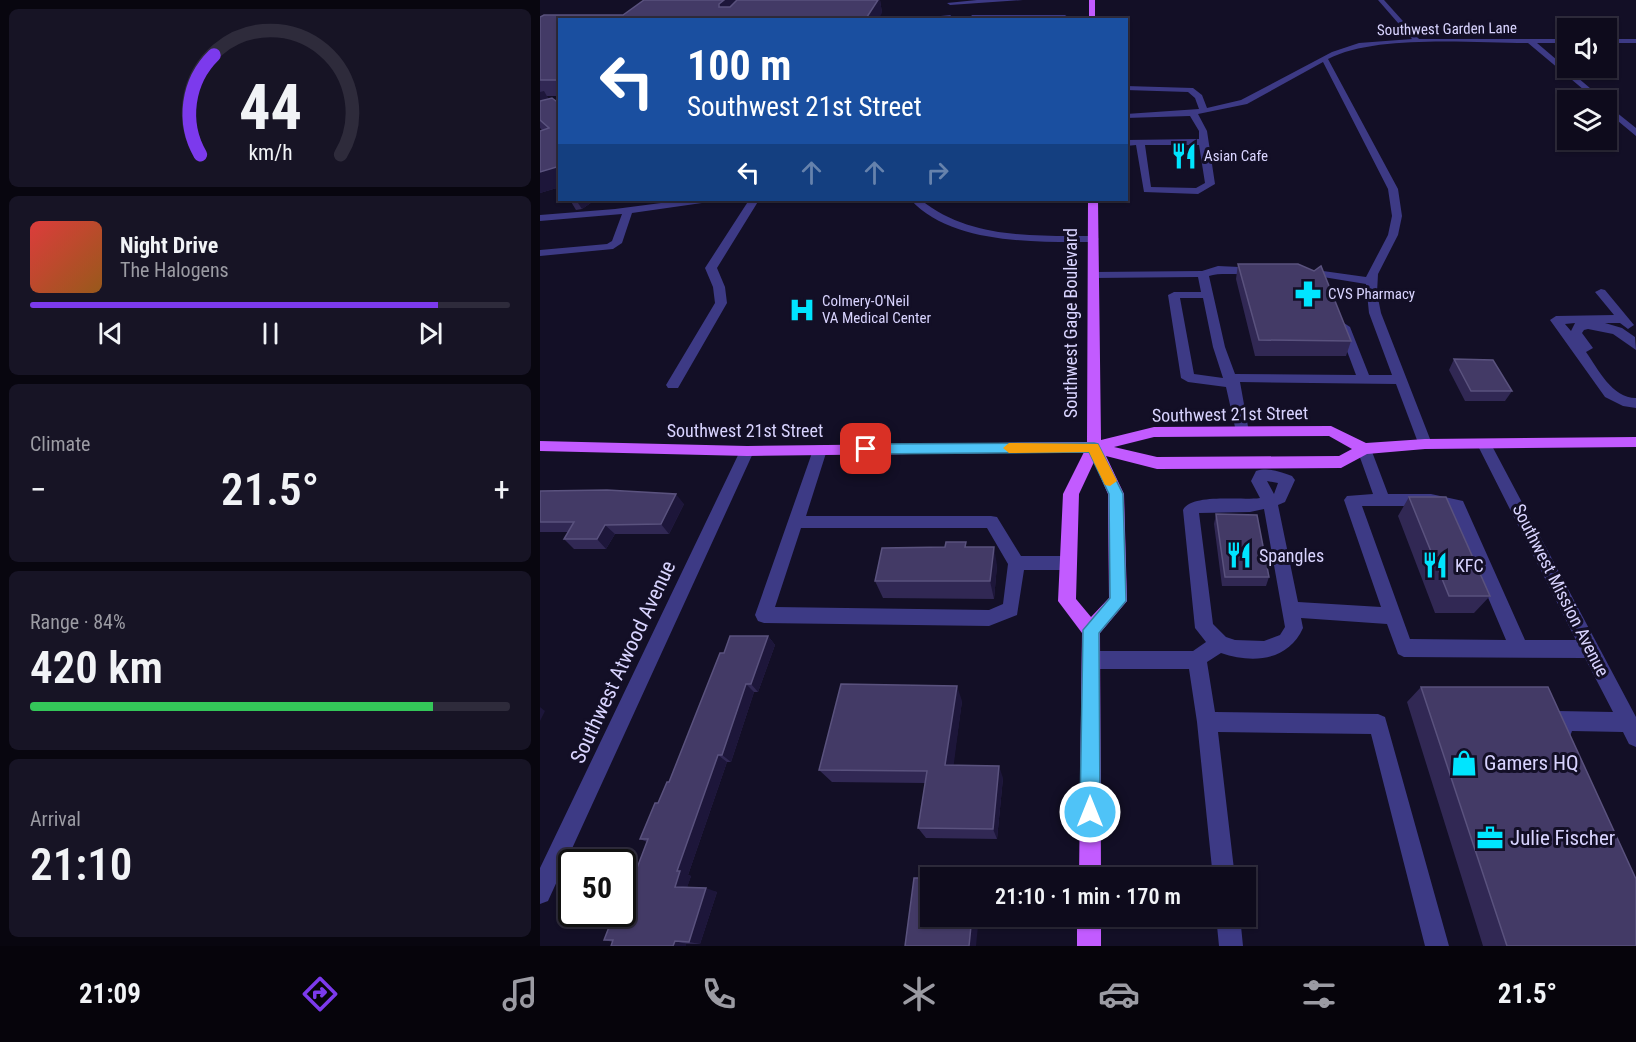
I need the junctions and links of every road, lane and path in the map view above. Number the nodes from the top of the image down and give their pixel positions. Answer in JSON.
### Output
{"nodes":[{"id":1,"x":1007,"y":0,"type":"edge"},
{"id":2,"x":1020,"y":0,"type":"edge"},
{"id":3,"x":1092,"y":0,"type":"edge"},
{"id":4,"x":1381,"y":0,"type":"edge"},
{"id":5,"x":976,"y":1,"type":"edge"},
{"id":6,"x":950,"y":2,"type":"edge"},
{"id":7,"x":1065,"y":17,"type":"dead end"},
{"id":8,"x":949,"y":18,"type":"edge"},
{"id":9,"x":972,"y":18,"type":"edge"},
{"id":10,"x":1092,"y":18,"type":"edge"},
{"id":11,"x":1417,"y":41,"type":"junction"},
{"id":12,"x":1530,"y":41,"type":"junction"},
{"id":13,"x":1557,"y":41,"type":"edge"},
{"id":14,"x":1617,"y":41,"type":"edge"},
{"id":15,"x":1636,"y":41,"type":"edge"},
{"id":16,"x":1324,"y":58,"type":"junction"},
{"id":17,"x":1128,"y":88,"type":"edge"},
{"id":18,"x":1588,"y":90,"type":"edge"},
{"id":19,"x":1204,"y":112,"type":"junction"},
{"id":20,"x":1193,"y":113,"type":"junction"},
{"id":21,"x":1128,"y":116,"type":"edge"},
{"id":22,"x":1617,"y":116,"type":"edge"},
{"id":23,"x":1636,"y":133,"type":"edge"},
{"id":24,"x":1140,"y":142,"type":"junction"},
{"id":25,"x":1203,"y":142,"type":"junction"},
{"id":26,"x":1128,"y":143,"type":"edge"},
{"id":27,"x":695,"y":201,"type":"edge"},
{"id":28,"x":753,"y":201,"type":"edge"},
{"id":29,"x":917,"y":201,"type":"edge"},
{"id":30,"x":1093,"y":201,"type":"edge"},
{"id":31,"x":628,"y":211,"type":"junction"},
{"id":32,"x":540,"y":218,"type":"edge"},
{"id":33,"x":1095,"y":239,"type":"junction"},
{"id":34,"x":540,"y":253,"type":"edge"},
{"id":35,"x":1271,"y":270,"type":"edge"},
{"id":36,"x":1203,"y":274,"type":"junction"},
{"id":37,"x":1094,"y":275,"type":"junction"},
{"id":38,"x":1322,"y":276,"type":"edge"},
{"id":39,"x":1372,"y":281,"type":"junction"},
{"id":40,"x":1601,"y":292,"type":"dead end"},
{"id":41,"x":1208,"y":295,"type":"junction"},
{"id":42,"x":1340,"y":316,"type":"edge"},
{"id":43,"x":1624,"y":320,"type":"junction"},
{"id":44,"x":1636,"y":334,"type":"edge"},
{"id":45,"x":1636,"y":346,"type":"edge"},
{"id":46,"x":1364,"y":380,"type":"junction"},
{"id":47,"x":1402,"y":380,"type":"junction"},
{"id":48,"x":1232,"y":383,"type":"junction"},
{"id":49,"x":673,"y":385,"type":"dead end"},
{"id":50,"x":1634,"y":406,"type":"edge"},
{"id":51,"x":1242,"y":432,"type":"junction"},
{"id":52,"x":1425,"y":444,"type":"junction"},
{"id":53,"x":1485,"y":444,"type":"junction"},
{"id":54,"x":1634,"y":444,"type":"edge"},
{"id":55,"x":540,"y":446,"type":"edge"},
{"id":56,"x":1094,"y":447,"type":"junction"},
{"id":57,"x":1364,"y":449,"type":"junction"},
{"id":58,"x":820,"y":450,"type":"junction"},
{"id":59,"x":747,"y":451,"type":"junction"},
{"id":60,"x":1276,"y":472,"type":"junction"},
{"id":61,"x":1383,"y":500,"type":"junction"},
{"id":62,"x":1270,"y":502,"type":"junction"},
{"id":63,"x":794,"y":522,"type":"junction"},
{"id":64,"x":1016,"y":563,"type":"junction"},
{"id":65,"x":1068,"y":563,"type":"junction"},
{"id":66,"x":1291,"y":609,"type":"junction"},
{"id":67,"x":1392,"y":616,"type":"junction"},
{"id":68,"x":1091,"y":630,"type":"junction"},
{"id":69,"x":1220,"y":644,"type":"junction"},
{"id":70,"x":1519,"y":648,"type":"junction"},
{"id":71,"x":1591,"y":649,"type":"junction"},
{"id":72,"x":1091,"y":660,"type":"junction"},
{"id":73,"x":1197,"y":660,"type":"junction"},
{"id":74,"x":1207,"y":722,"type":"junction"},
{"id":75,"x":1634,"y":732,"type":"edge"},
{"id":76,"x":1571,"y":753,"type":"edge"},
{"id":77,"x":1090,"y":867,"type":"edge"},
{"id":78,"x":1223,"y":867,"type":"edge"},
{"id":79,"x":540,"y":893,"type":"edge"},
{"id":80,"x":1089,"y":927,"type":"edge"},
{"id":81,"x":1229,"y":927,"type":"edge"},
{"id":82,"x":1089,"y":946,"type":"edge"},
{"id":83,"x":1231,"y":946,"type":"edge"},
{"id":84,"x":1437,"y":946,"type":"edge"}],
"edges":[{"from":1,"to":2,"type":"street"},
{"from":1,"to":5,"type":"street"},
{"from":3,"to":10,"type":"main road"},
{"from":4,"to":11,"type":"street"},
{"from":5,"to":6,"type":"street"},
{"from":6,"to":8,"type":"street"},
{"from":7,"to":9,"type":"street"},
{"from":11,"to":12,"type":"street","name":"Southwest Garden Lane"},
{"from":11,"to":16,"type":"street","name":"Southwest Garden Lane"},
{"from":12,"to":13,"type":"street","name":"Southwest Garden Lane"},
{"from":12,"to":18,"type":"street"},
{"from":14,"to":15,"type":"street"},
{"from":16,"to":19,"type":"street","name":"Southwest Garden Lane"},
{"from":16,"to":39,"type":"street"},
{"from":17,"to":19,"type":"street"},
{"from":19,"to":20,"type":"street","name":"Southwest Garden Lane"},
{"from":20,"to":21,"type":"street","name":"Southwest Garden Lane"},
{"from":20,"to":25,"type":"street"},
{"from":22,"to":23,"type":"street"},
{"from":24,"to":25,"type":"street"},
{"from":24,"to":25,"type":"street"},
{"from":24,"to":26,"type":"street"},
{"from":27,"to":31,"type":"street"},
{"from":28,"to":49,"type":"street"},
{"from":29,"to":33,"type":"street"},
{"from":30,"to":33,"type":"main road","name":"Southwest Gage Boulevard"},
{"from":31,"to":32,"type":"street"},
{"from":31,"to":34,"type":"street"},
{"from":33,"to":37,"type":"main road","name":"Southwest Gage Boulevard"},
{"from":35,"to":36,"type":"street"},
{"from":36,"to":37,"type":"street"},
{"from":36,"to":41,"type":"street"},
{"from":37,"to":56,"type":"main road","name":"Southwest Gage Boulevard"},
{"from":38,"to":39,"type":"street"},
{"from":39,"to":47,"type":"street"},
{"from":40,"to":43,"type":"street"},
{"from":41,"to":48,"type":"street"},
{"from":41,"to":48,"type":"street"},
{"from":42,"to":46,"type":"street"},
{"from":43,"to":44,"type":"street"},
{"from":43,"to":50,"type":"street"},
{"from":45,"to":50,"type":"street"},
{"from":46,"to":47,"type":"street"},
{"from":46,"to":48,"type":"street"},
{"from":47,"to":52,"type":"street"},
{"from":48,"to":51,"type":"street"},
{"from":51,"to":56,"type":"main road","name":"Southwest 21st Street"},
{"from":51,"to":57,"type":"main road","name":"Southwest 21st Street"},
{"from":52,"to":53,"type":"main road","name":"Southwest 21st Street"},
{"from":52,"to":57,"type":"main road","name":"Southwest 21st Street"},
{"from":53,"to":54,"type":"main road","name":"Southwest 21st Street"},
{"from":53,"to":71,"type":"street","name":"Southwest Mission Avenue"},
{"from":55,"to":59,"type":"main road","name":"Southwest 21st Street"},
{"from":56,"to":58,"type":"main road","name":"Southwest 21st Street"},
{"from":56,"to":60,"type":"main road","name":"Southwest 21st Street"},
{"from":56,"to":65,"type":"main road","name":"Southwest Gage Boulevard"},
{"from":56,"to":68,"type":"main road","name":"Southwest Gage Boulevard"},
{"from":57,"to":60,"type":"main road","name":"Southwest 21st Street"},
{"from":57,"to":61,"type":"street"},
{"from":58,"to":59,"type":"main road","name":"Southwest 21st Street"},
{"from":58,"to":63,"type":"street"},
{"from":59,"to":79,"type":"street","name":"Southwest Atwood Avenue"},
{"from":60,"to":62,"type":"street"},
{"from":60,"to":62,"type":"street"},
{"from":61,"to":67,"type":"street"},
{"from":61,"to":70,"type":"street"},
{"from":62,"to":66,"type":"street"},
{"from":62,"to":69,"type":"street"},
{"from":63,"to":64,"type":"street"},
{"from":63,"to":64,"type":"street"},
{"from":64,"to":65,"type":"street"},
{"from":65,"to":68,"type":"main road","name":"Southwest Gage Boulevard"},
{"from":66,"to":67,"type":"street"},
{"from":66,"to":69,"type":"street"},
{"from":67,"to":70,"type":"street"},
{"from":68,"to":72,"type":"main road"},
{"from":69,"to":73,"type":"street"},
{"from":70,"to":71,"type":"street"},
{"from":71,"to":75,"type":"street","name":"Southwest Mission Avenue"},
{"from":72,"to":73,"type":"street"},
{"from":72,"to":77,"type":"main road"},
{"from":73,"to":74,"type":"street"},
{"from":74,"to":78,"type":"street"},
{"from":74,"to":84,"type":"street"},
{"from":75,"to":76,"type":"street"},
{"from":80,"to":82,"type":"main road"},
{"from":81,"to":83,"type":"street"}]}
